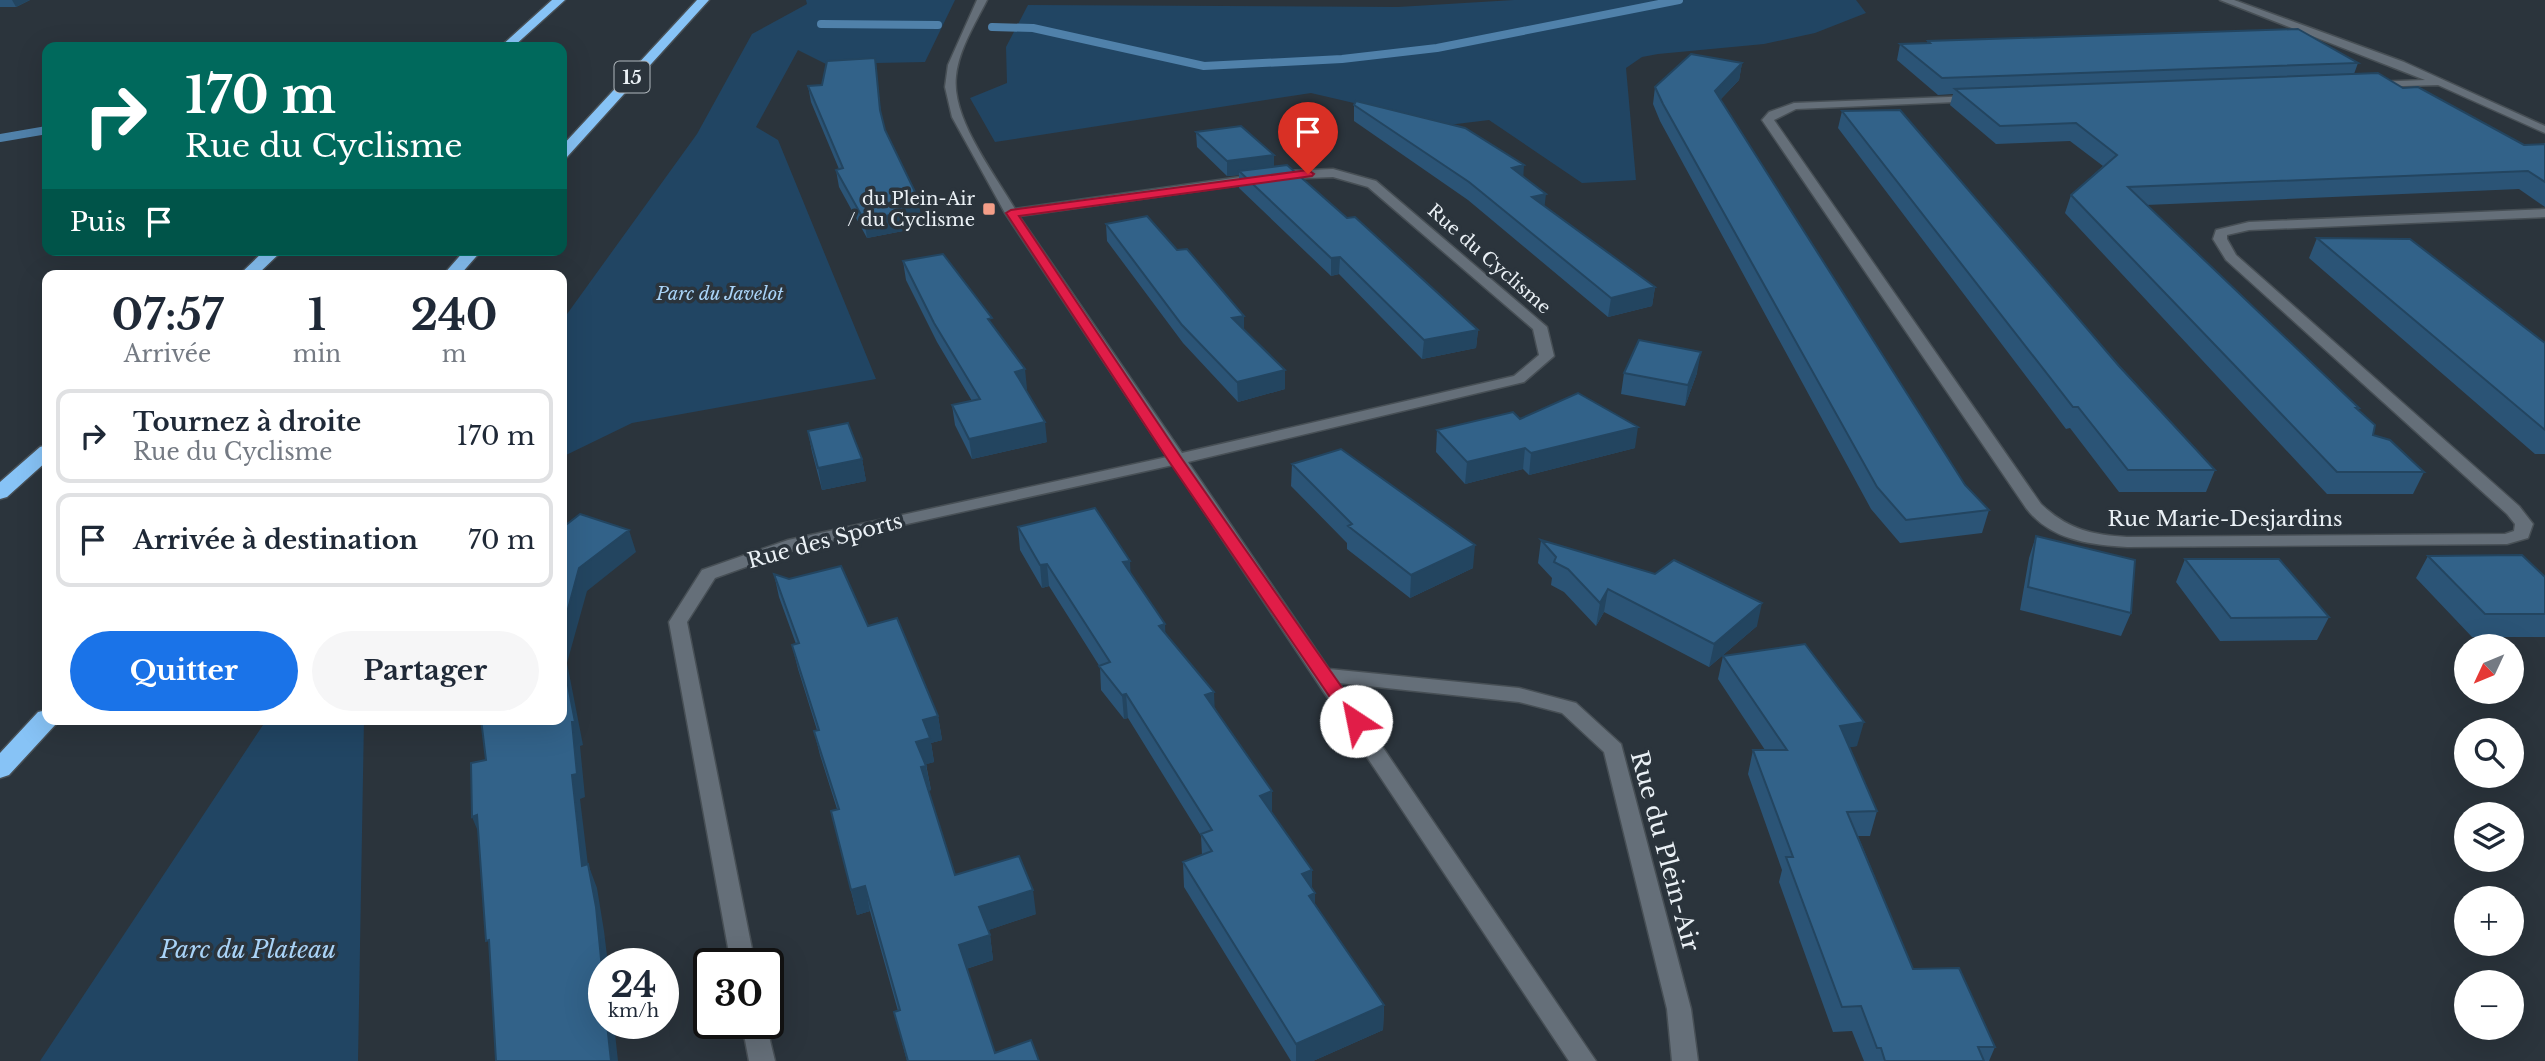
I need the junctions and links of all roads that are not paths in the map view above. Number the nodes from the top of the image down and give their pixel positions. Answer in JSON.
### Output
{"nodes":[{"id":1,"x":559,"y":0,"type":"edge"},
{"id":2,"x":702,"y":0,"type":"edge"},
{"id":3,"x":982,"y":0,"type":"edge"},
{"id":4,"x":2225,"y":0,"type":"edge"},
{"id":5,"x":512,"y":42,"type":"edge"},
{"id":6,"x":2443,"y":82,"type":"junction"},
{"id":7,"x":2362,"y":85,"type":"edge"},
{"id":8,"x":1986,"y":99,"type":"edge"},
{"id":9,"x":2545,"y":130,"type":"edge"},
{"id":10,"x":567,"y":148,"type":"edge"},
{"id":11,"x":1011,"y":213,"type":"junction"},
{"id":12,"x":2545,"y":213,"type":"edge"},
{"id":13,"x":268,"y":256,"type":"edge"},
{"id":14,"x":469,"y":256,"type":"edge"},
{"id":15,"x":253,"y":270,"type":"edge"},
{"id":16,"x":456,"y":270,"type":"edge"},
{"id":17,"x":42,"y":455,"type":"edge"},
{"id":18,"x":1175,"y":460,"type":"junction"},
{"id":19,"x":0,"y":492,"type":"edge"},
{"id":20,"x":1325,"y":676,"type":"junction"},
{"id":21,"x":42,"y":723,"type":"edge"},
{"id":22,"x":0,"y":769,"type":"edge"},
{"id":23,"x":740,"y":948,"type":"edge"},
{"id":24,"x":757,"y":1039,"type":"edge"},
{"id":25,"x":762,"y":1061,"type":"edge"},
{"id":26,"x":1583,"y":1061,"type":"edge"},
{"id":27,"x":1685,"y":1061,"type":"edge"}],
"edges":[{"from":1,"to":5,"type":"highway"},
{"from":2,"to":10,"type":"highway","number":"15"},
{"from":3,"to":11,"type":"street"},
{"from":4,"to":6,"type":"street"},
{"from":6,"to":7,"type":"street"},
{"from":6,"to":9,"type":"street"},
{"from":8,"to":12,"type":"street","name":"Rue Marie-Desjardins"},
{"from":11,"to":18,"type":"street"},
{"from":11,"to":18,"type":"street","name":"Rue du Cyclisme"},
{"from":13,"to":15,"type":"highway"},
{"from":14,"to":16,"type":"highway"},
{"from":17,"to":19,"type":"highway"},
{"from":18,"to":20,"type":"street"},
{"from":18,"to":23,"type":"street","name":"Rue des Sports"},
{"from":20,"to":26,"type":"street"},
{"from":20,"to":27,"type":"street","name":"Rue du Plein-Air"},
{"from":21,"to":22,"type":"highway"},
{"from":24,"to":25,"type":"street"}]}
